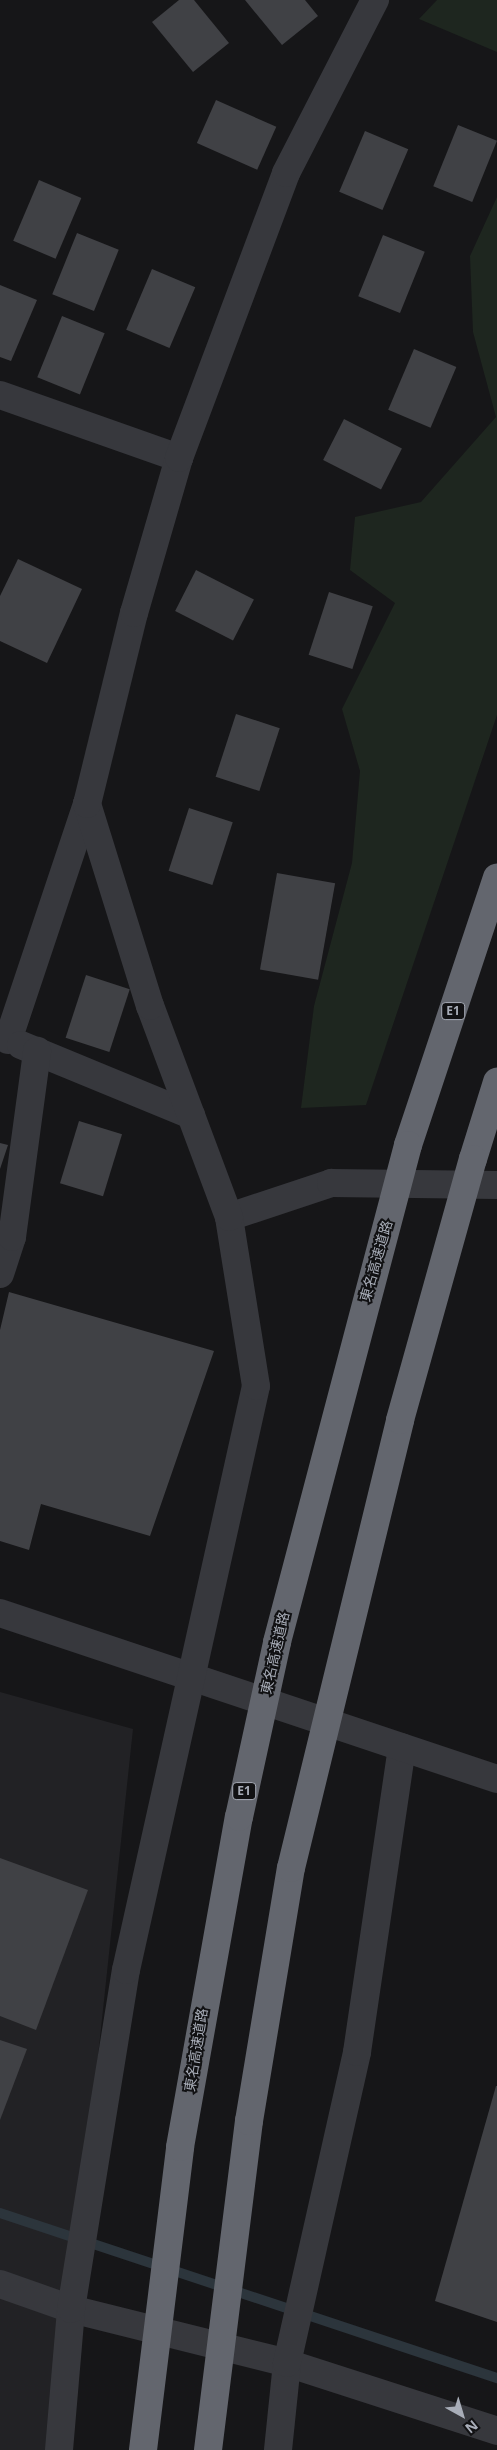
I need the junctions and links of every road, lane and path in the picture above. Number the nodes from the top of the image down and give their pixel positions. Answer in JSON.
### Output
{"nodes":[{"id":1,"x":375,"y":0,"type":"edge"},
{"id":2,"x":0,"y":395,"type":"edge"},
{"id":3,"x":179,"y":458,"type":"junction"},
{"id":4,"x":87,"y":804,"type":"junction"},
{"id":5,"x":497,"y":877,"type":"edge"},
{"id":6,"x":4,"y":1038,"type":"edge"},
{"id":7,"x":37,"y":1051,"type":"junction"},
{"id":8,"x":497,"y":1082,"type":"edge"},
{"id":9,"x":191,"y":1115,"type":"junction"},
{"id":10,"x":497,"y":1185,"type":"edge"},
{"id":11,"x":229,"y":1217,"type":"junction"},
{"id":12,"x":0,"y":1274,"type":"edge"},
{"id":13,"x":0,"y":1613,"type":"edge"},
{"id":14,"x":192,"y":1674,"type":"junction"},
{"id":15,"x":402,"y":1747,"type":"junction"},
{"id":16,"x":497,"y":1779,"type":"edge"},
{"id":17,"x":0,"y":2284,"type":"edge"},
{"id":18,"x":71,"y":2309,"type":"junction"},
{"id":19,"x":286,"y":2363,"type":"junction"},
{"id":20,"x":497,"y":2431,"type":"edge"},
{"id":21,"x":59,"y":2450,"type":"edge"},
{"id":22,"x":143,"y":2450,"type":"edge"},
{"id":23,"x":208,"y":2450,"type":"edge"},
{"id":24,"x":278,"y":2450,"type":"edge"}],
"edges":[{"from":1,"to":3,"type":"street"},
{"from":2,"to":3,"type":"street"},
{"from":3,"to":4,"type":"street"},
{"from":4,"to":6,"type":"street"},
{"from":4,"to":9,"type":"street"},
{"from":5,"to":22,"type":"highway","name":"東名高速道路","number":"E1","bridge":true},
{"from":6,"to":7,"type":"street"},
{"from":7,"to":9,"type":"street"},
{"from":7,"to":12,"type":"street"},
{"from":8,"to":23,"type":"highway","bridge":true},
{"from":9,"to":11,"type":"street"},
{"from":10,"to":11,"type":"street"},
{"from":11,"to":14,"type":"street"},
{"from":13,"to":14,"type":"street"},
{"from":14,"to":15,"type":"street"},
{"from":14,"to":18,"type":"street"},
{"from":15,"to":16,"type":"street"},
{"from":15,"to":19,"type":"street"},
{"from":17,"to":18,"type":"street"},
{"from":18,"to":19,"type":"street"},
{"from":18,"to":21,"type":"street"},
{"from":19,"to":20,"type":"street"},
{"from":19,"to":24,"type":"street"}]}
